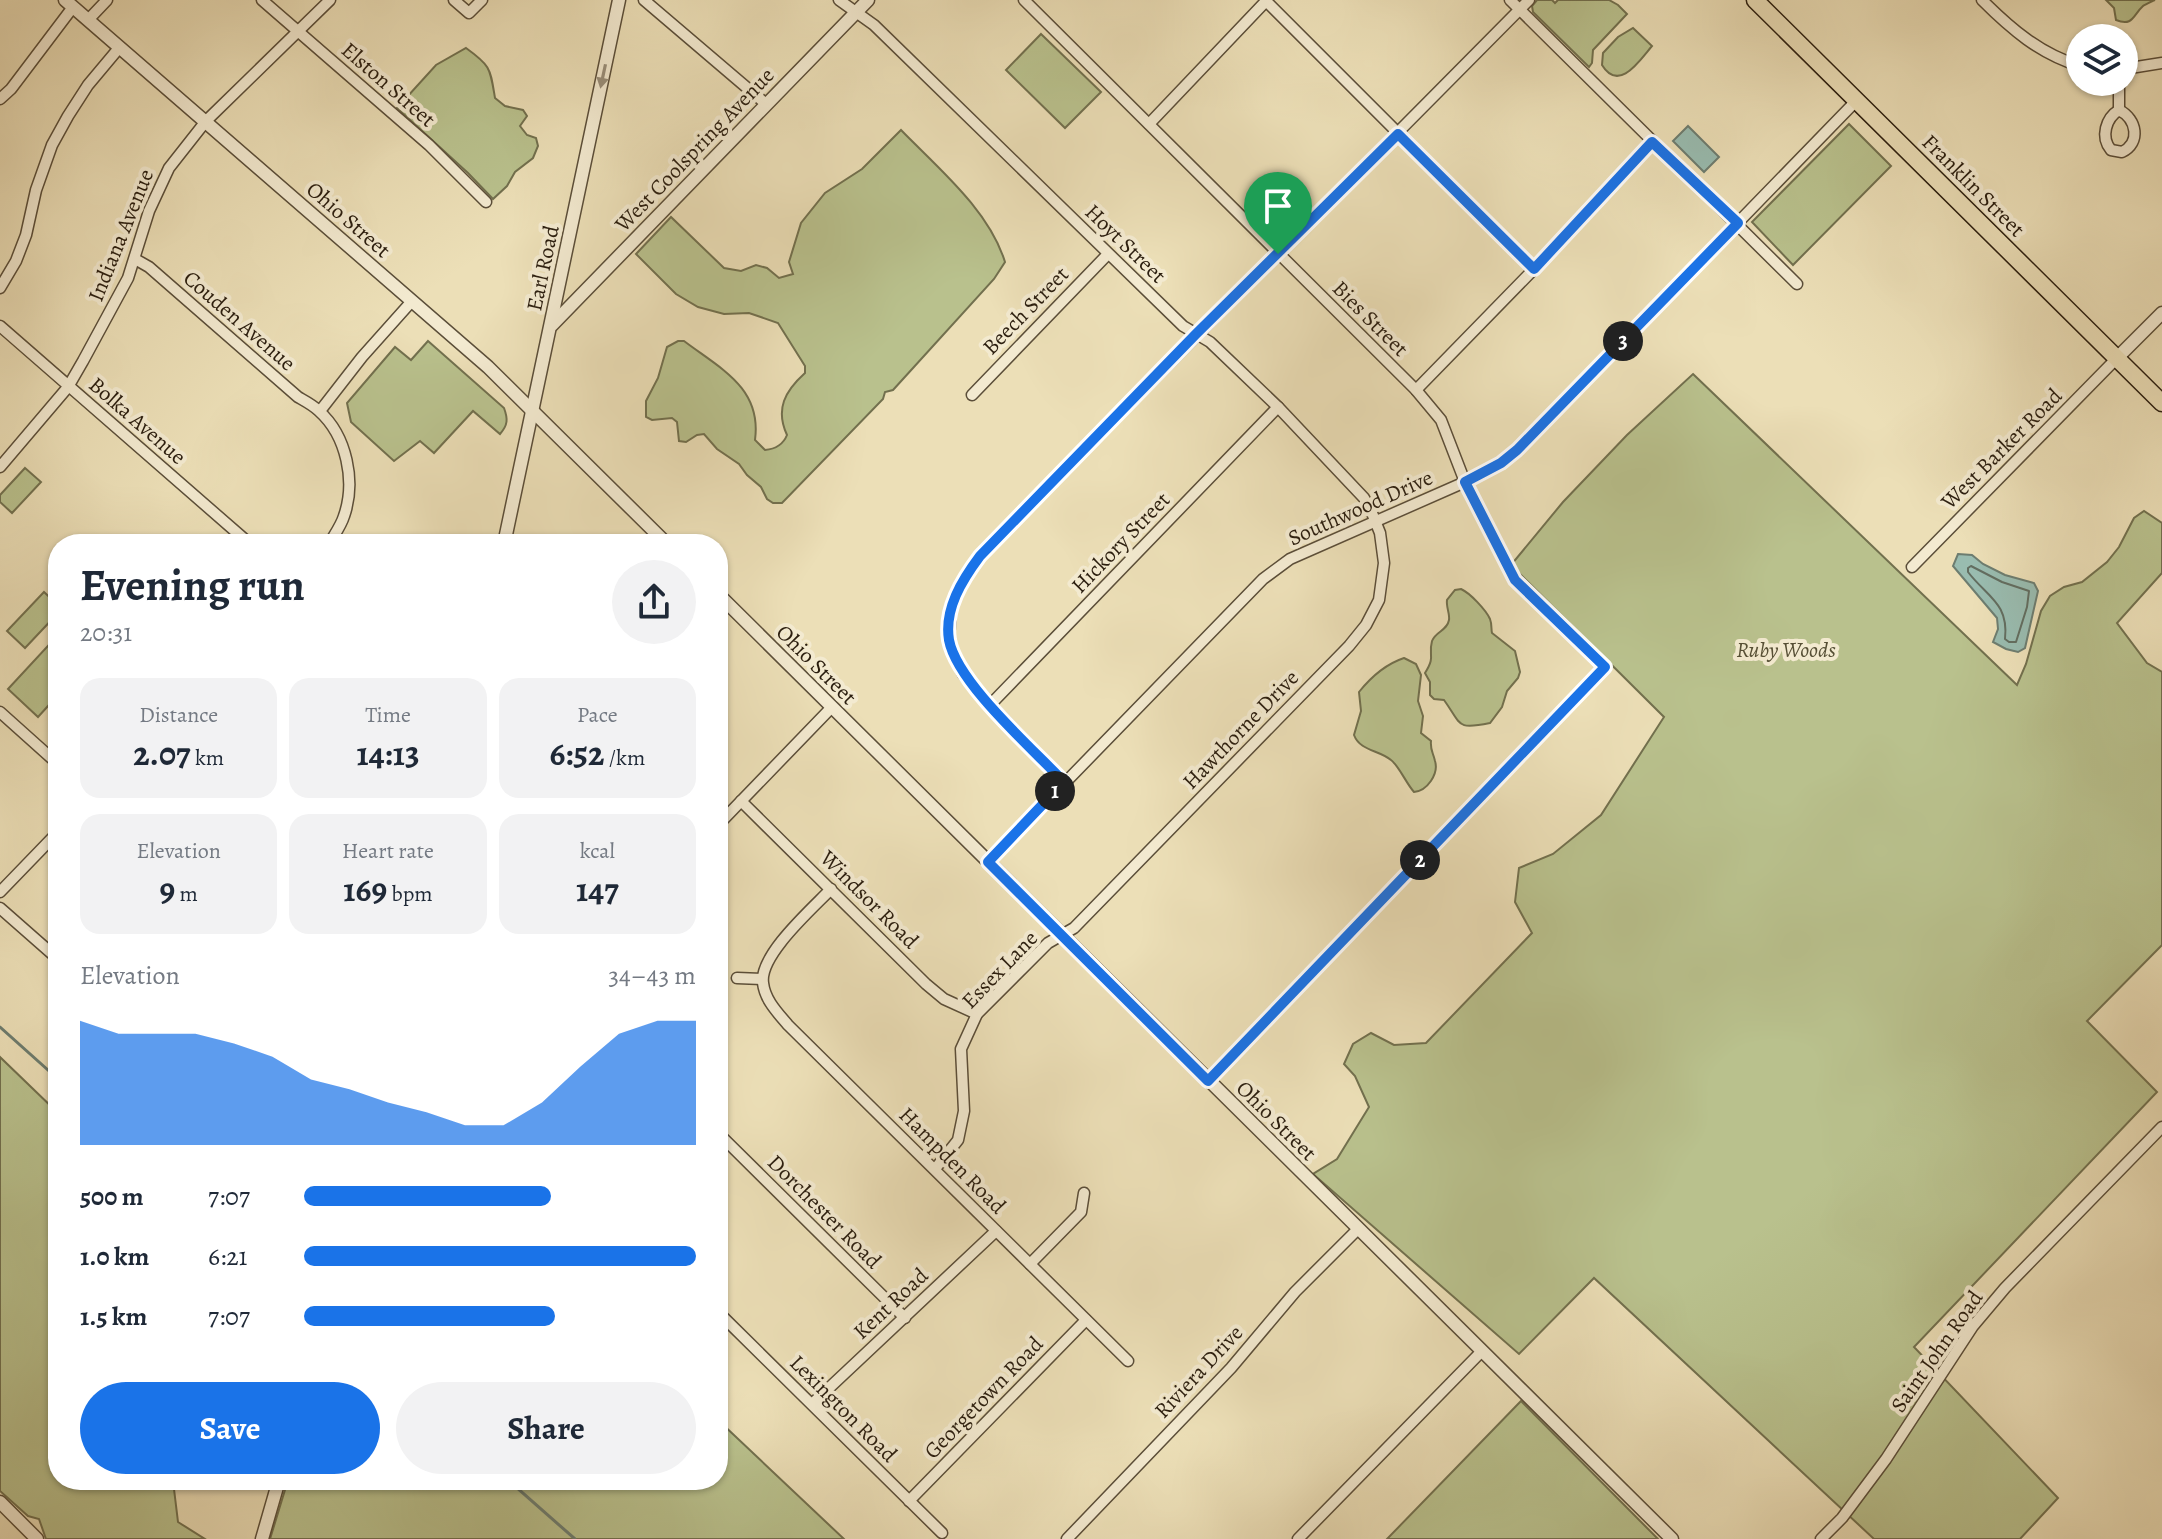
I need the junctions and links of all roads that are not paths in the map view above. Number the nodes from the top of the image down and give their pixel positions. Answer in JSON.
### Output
{"nodes":[{"id":1,"x":107,"y":0,"type":"edge"},
{"id":2,"x":262,"y":0,"type":"edge"},
{"id":3,"x":330,"y":0,"type":"edge"},
{"id":4,"x":454,"y":0,"type":"edge"},
{"id":5,"x":482,"y":0,"type":"edge"},
{"id":6,"x":619,"y":0,"type":"edge"},
{"id":7,"x":644,"y":0,"type":"edge"},
{"id":8,"x":839,"y":0,"type":"edge"},
{"id":9,"x":868,"y":0,"type":"edge"},
{"id":10,"x":1024,"y":0,"type":"edge"},
{"id":11,"x":1266,"y":0,"type":"edge"},
{"id":12,"x":1510,"y":0,"type":"edge"},
{"id":13,"x":1529,"y":0,"type":"edge"},
{"id":14,"x":1755,"y":0,"type":"edge"},
{"id":15,"x":1982,"y":0,"type":"edge"},
{"id":16,"x":69,"y":3,"type":"edge"},
{"id":17,"x":1520,"y":10,"type":"junction"},
{"id":18,"x":856,"y":12,"type":"junction"},
{"id":19,"x":88,"y":20,"type":"junction"},
{"id":20,"x":298,"y":31,"type":"junction"},
{"id":21,"x":119,"y":48,"type":"junction"},
{"id":22,"x":2066,"y":61,"type":"edge"},
{"id":23,"x":2162,"y":63,"type":"edge"},
{"id":24,"x":2138,"y":68,"type":"edge"},
{"id":25,"x":2119,"y":96,"type":"edge"},
{"id":26,"x":0,"y":99,"type":"edge"},
{"id":27,"x":1857,"y":100,"type":"junction"},
{"id":28,"x":766,"y":104,"type":"junction"},
{"id":29,"x":2119,"y":110,"type":"dead end"},
{"id":30,"x":206,"y":121,"type":"junction"},
{"id":31,"x":1149,"y":124,"type":"junction"},
{"id":32,"x":1398,"y":134,"type":"junction"},
{"id":33,"x":1652,"y":142,"type":"junction"},
{"id":34,"x":486,"y":202,"type":"dead end"},
{"id":35,"x":1738,"y":223,"type":"junction"},
{"id":36,"x":1108,"y":254,"type":"junction"},
{"id":37,"x":1278,"y":254,"type":"junction"},
{"id":38,"x":135,"y":259,"type":"junction"},
{"id":39,"x":1534,"y":269,"type":"junction"},
{"id":40,"x":1797,"y":284,"type":"dead end"},
{"id":41,"x":0,"y":288,"type":"edge"},
{"id":42,"x":412,"y":301,"type":"junction"},
{"id":43,"x":2162,"y":313,"type":"edge"},
{"id":44,"x":0,"y":326,"type":"edge"},
{"id":45,"x":550,"y":327,"type":"junction"},
{"id":46,"x":1196,"y":334,"type":"junction"},
{"id":47,"x":2117,"y":358,"type":"junction"},
{"id":48,"x":68,"y":387,"type":"junction"},
{"id":49,"x":1416,"y":390,"type":"junction"},
{"id":50,"x":972,"y":395,"type":"dead end"},
{"id":51,"x":2162,"y":403,"type":"edge"},
{"id":52,"x":1278,"y":407,"type":"junction"},
{"id":53,"x":320,"y":411,"type":"junction"},
{"id":54,"x":533,"y":411,"type":"junction"},
{"id":55,"x":0,"y":467,"type":"edge"},
{"id":56,"x":1465,"y":482,"type":"junction"},
{"id":57,"x":1376,"y":521,"type":"junction"},
{"id":58,"x":238,"y":534,"type":"edge"},
{"id":59,"x":335,"y":534,"type":"edge"},
{"id":60,"x":506,"y":534,"type":"edge"},
{"id":61,"x":657,"y":534,"type":"edge"},
{"id":62,"x":1912,"y":567,"type":"dead end"},
{"id":63,"x":728,"y":604,"type":"edge"},
{"id":64,"x":990,"y":705,"type":"junction"},
{"id":65,"x":832,"y":707,"type":"junction"},
{"id":66,"x":0,"y":712,"type":"edge"},
{"id":67,"x":48,"y":755,"type":"edge"},
{"id":68,"x":1064,"y":782,"type":"junction"},
{"id":69,"x":741,"y":801,"type":"junction"},
{"id":70,"x":728,"y":815,"type":"edge"},
{"id":71,"x":48,"y":842,"type":"edge"},
{"id":72,"x":988,"y":862,"type":"junction"},
{"id":73,"x":831,"y":889,"type":"junction"},
{"id":74,"x":0,"y":892,"type":"edge"},
{"id":75,"x":0,"y":908,"type":"edge"},
{"id":76,"x":1063,"y":935,"type":"junction"},
{"id":77,"x":48,"y":950,"type":"edge"},
{"id":78,"x":737,"y":978,"type":"dead end"},
{"id":79,"x":762,"y":979,"type":"junction"},
{"id":80,"x":977,"y":1014,"type":"junction"},
{"id":81,"x":1208,"y":1081,"type":"junction"},
{"id":82,"x":2162,"y":1127,"type":"edge"},
{"id":83,"x":728,"y":1143,"type":"edge"},
{"id":84,"x":935,"y":1169,"type":"junction"},
{"id":85,"x":1084,"y":1193,"type":"dead end"},
{"id":86,"x":1358,"y":1229,"type":"junction"},
{"id":87,"x":996,"y":1231,"type":"junction"},
{"id":88,"x":1030,"y":1264,"type":"junction"},
{"id":89,"x":905,"y":1318,"type":"junction"},
{"id":90,"x":1086,"y":1320,"type":"junction"},
{"id":91,"x":728,"y":1322,"type":"edge"},
{"id":92,"x":1482,"y":1351,"type":"junction"},
{"id":93,"x":1128,"y":1361,"type":"dead end"},
{"id":94,"x":812,"y":1404,"type":"junction"},
{"id":95,"x":276,"y":1490,"type":"edge"},
{"id":96,"x":909,"y":1501,"type":"junction"},
{"id":97,"x":0,"y":1502,"type":"edge"},
{"id":98,"x":942,"y":1533,"type":"dead end"},
{"id":99,"x":37,"y":1539,"type":"edge"},
{"id":100,"x":262,"y":1539,"type":"edge"},
{"id":101,"x":1067,"y":1539,"type":"edge"},
{"id":102,"x":1298,"y":1539,"type":"edge"},
{"id":103,"x":1672,"y":1539,"type":"edge"},
{"id":104,"x":1821,"y":1539,"type":"edge"}],
"edges":[{"from":1,"to":19,"type":"street"},
{"from":2,"to":20,"type":"street","name":"Elston Street"},
{"from":3,"to":20,"type":"street","name":"Indiana Avenue"},
{"from":4,"to":5,"type":"street"},
{"from":6,"to":45,"type":"street","name":"Earl Road","one_way":true},
{"from":7,"to":28,"type":"street"},
{"from":8,"to":18,"type":"street","name":"Hoyt Street"},
{"from":9,"to":18,"type":"street","name":"West Coolspring Avenue"},
{"from":10,"to":31,"type":"street","name":"Bies Street"},
{"from":11,"to":31,"type":"street"},
{"from":11,"to":32,"type":"street"},
{"from":12,"to":17,"type":"street"},
{"from":13,"to":17,"type":"street"},
{"from":14,"to":27,"type":"main road","name":"Franklin Street"},
{"from":15,"to":22,"type":"street"},
{"from":16,"to":19,"type":"street","name":"Ohio Street"},
{"from":16,"to":26,"type":"street"},
{"from":17,"to":32,"type":"street"},
{"from":17,"to":33,"type":"street"},
{"from":18,"to":28,"type":"street","name":"West Coolspring Avenue"},
{"from":18,"to":36,"type":"street","name":"Hoyt Street"},
{"from":19,"to":21,"type":"street","name":"Ohio Street"},
{"from":20,"to":30,"type":"street","name":"Indiana Avenue"},
{"from":20,"to":34,"type":"street","name":"Elston Street"},
{"from":21,"to":30,"type":"street","name":"Ohio Street"},
{"from":21,"to":41,"type":"street"},
{"from":23,"to":24,"type":"street"},
{"from":25,"to":29,"type":"street"},
{"from":27,"to":35,"type":"street","name":"Southwood Drive"},
{"from":27,"to":47,"type":"main road","name":"Franklin Street"},
{"from":28,"to":45,"type":"street","name":"West Coolspring Avenue"},
{"from":30,"to":38,"type":"street","name":"Indiana Avenue"},
{"from":30,"to":42,"type":"street","name":"Ohio Street"},
{"from":31,"to":37,"type":"street","name":"Bies Street"},
{"from":32,"to":37,"type":"street"},
{"from":32,"to":39,"type":"street"},
{"from":33,"to":35,"type":"street"},
{"from":33,"to":39,"type":"street"},
{"from":35,"to":40,"type":"street"},
{"from":35,"to":56,"type":"street","name":"Southwood Drive"},
{"from":36,"to":46,"type":"street","name":"Hoyt Street"},
{"from":36,"to":50,"type":"street","name":"Beech Street"},
{"from":37,"to":46,"type":"street"},
{"from":37,"to":49,"type":"street","name":"Bies Street"},
{"from":38,"to":48,"type":"street","name":"Indiana Avenue"},
{"from":38,"to":53,"type":"street","name":"Couden Avenue"},
{"from":39,"to":49,"type":"street"},
{"from":42,"to":53,"type":"street"},
{"from":42,"to":54,"type":"street","name":"Ohio Street"},
{"from":43,"to":47,"type":"street"},
{"from":44,"to":48,"type":"street","name":"Bolka Avenue"},
{"from":45,"to":54,"type":"street","name":"Earl Road"},
{"from":46,"to":52,"type":"street","name":"Hoyt Street"},
{"from":46,"to":64,"type":"street"},
{"from":47,"to":51,"type":"main road","name":"Franklin Street"},
{"from":47,"to":62,"type":"street","name":"West Barker Road"},
{"from":48,"to":55,"type":"street","name":"Indiana Avenue"},
{"from":48,"to":58,"type":"street","name":"Bolka Avenue"},
{"from":49,"to":56,"type":"street","name":"Bies Street"},
{"from":52,"to":57,"type":"street","name":"Hoyt Street"},
{"from":52,"to":64,"type":"street","name":"Hickory Street"},
{"from":53,"to":59,"type":"street"},
{"from":54,"to":60,"type":"street","name":"Earl Road"},
{"from":54,"to":61,"type":"street","name":"Ohio Street"},
{"from":56,"to":57,"type":"street","name":"Southwood Drive"},
{"from":56,"to":81,"type":"street","name":"Bies Street"},
{"from":57,"to":68,"type":"street","name":"Southwood Drive"},
{"from":57,"to":76,"type":"street","name":"Hawthorne Drive"},
{"from":63,"to":65,"type":"street","name":"Ohio Street"},
{"from":64,"to":68,"type":"street"},
{"from":65,"to":69,"type":"street"},
{"from":65,"to":72,"type":"street","name":"Ohio Street"},
{"from":66,"to":67,"type":"street"},
{"from":68,"to":72,"type":"street","name":"Southwood Drive"},
{"from":69,"to":70,"type":"street"},
{"from":69,"to":73,"type":"street","name":"Windsor Road"},
{"from":71,"to":74,"type":"street"},
{"from":72,"to":76,"type":"street","name":"Ohio Street"},
{"from":73,"to":79,"type":"street"},
{"from":73,"to":80,"type":"street","name":"Windsor Road"},
{"from":75,"to":77,"type":"street"},
{"from":76,"to":80,"type":"street","name":"Essex Lane"},
{"from":76,"to":81,"type":"street","name":"Ohio Street"},
{"from":78,"to":79,"type":"street"},
{"from":79,"to":84,"type":"street","name":"Hampden Road"},
{"from":80,"to":84,"type":"street","name":"Essex Lane"},
{"from":81,"to":86,"type":"street","name":"Ohio Street"},
{"from":82,"to":104,"type":"street","name":"Saint John Road"},
{"from":83,"to":89,"type":"street","name":"Dorchester Road"},
{"from":84,"to":87,"type":"street","name":"Hampden Road"},
{"from":85,"to":88,"type":"street"},
{"from":86,"to":92,"type":"street","name":"Ohio Street"},
{"from":86,"to":101,"type":"street","name":"Riviera Drive"},
{"from":87,"to":88,"type":"street","name":"Hampden Road"},
{"from":87,"to":89,"type":"street","name":"Kent Road"},
{"from":88,"to":90,"type":"street","name":"Hampden Road"},
{"from":89,"to":94,"type":"street","name":"Kent Road"},
{"from":90,"to":93,"type":"street","name":"Hampden Road"},
{"from":90,"to":96,"type":"street","name":"Georgetown Road"},
{"from":91,"to":94,"type":"street","name":"Lexington Road"},
{"from":92,"to":102,"type":"street"},
{"from":92,"to":103,"type":"street","name":"Ohio Street"},
{"from":94,"to":96,"type":"street","name":"Lexington Road"},
{"from":95,"to":100,"type":"street"},
{"from":96,"to":98,"type":"street","name":"Lexington Road"},
{"from":97,"to":99,"type":"street"}]}
